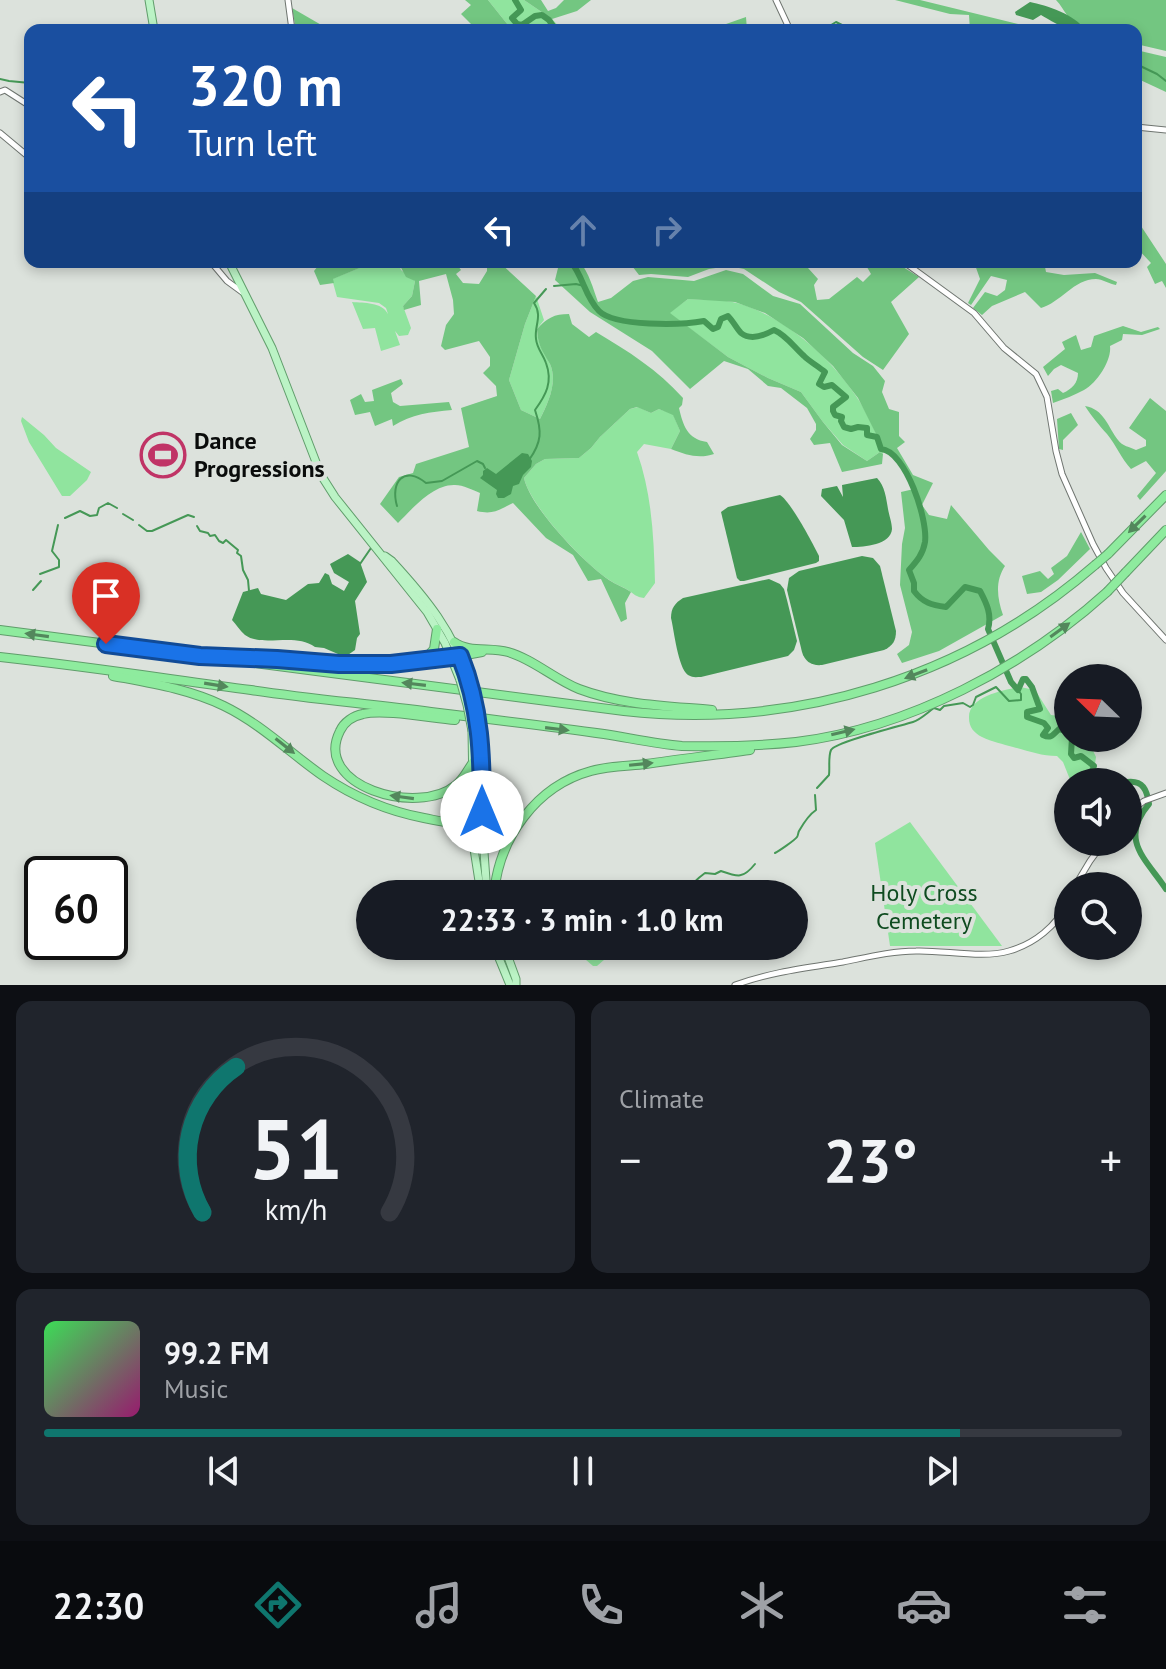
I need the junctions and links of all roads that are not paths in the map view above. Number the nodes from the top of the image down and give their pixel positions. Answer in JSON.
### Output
{"nodes":[{"id":1,"x":149,"y":0,"type":"edge"},
{"id":2,"x":288,"y":0,"type":"edge"},
{"id":3,"x":776,"y":0,"type":"edge"},
{"id":4,"x":153,"y":24,"type":"edge"},
{"id":5,"x":291,"y":24,"type":"edge"},
{"id":6,"x":787,"y":24,"type":"edge"},
{"id":7,"x":3,"y":91,"type":"edge"},
{"id":8,"x":24,"y":103,"type":"edge"},
{"id":9,"x":1142,"y":128,"type":"edge"},
{"id":10,"x":1166,"y":130,"type":"edge"},
{"id":11,"x":0,"y":133,"type":"edge"},
{"id":12,"x":24,"y":153,"type":"edge"},
{"id":13,"x":216,"y":268,"type":"edge"},
{"id":14,"x":232,"y":268,"type":"edge"},
{"id":15,"x":912,"y":268,"type":"edge"},
{"id":16,"x":243,"y":293,"type":"junction"},
{"id":17,"x":1166,"y":495,"type":"edge"},
{"id":18,"x":1166,"y":530,"type":"edge"},
{"id":19,"x":383,"y":555,"type":"junction"},
{"id":20,"x":437,"y":629,"type":"junction"},
{"id":21,"x":0,"y":630,"type":"edge"},
{"id":22,"x":1166,"y":640,"type":"edge"},
{"id":23,"x":454,"y":642,"type":"junction"},
{"id":24,"x":486,"y":650,"type":"junction"},
{"id":25,"x":200,"y":656,"type":"junction"},
{"id":26,"x":456,"y":656,"type":"junction"},
{"id":27,"x":0,"y":657,"type":"edge"},
{"id":28,"x":423,"y":661,"type":"junction"},
{"id":29,"x":57,"y":664,"type":"junction"},
{"id":30,"x":742,"y":713,"type":"junction"},
{"id":31,"x":523,"y":725,"type":"junction"},
{"id":32,"x":476,"y":731,"type":"junction"},
{"id":33,"x":796,"y":742,"type":"junction"},
{"id":34,"x":474,"y":761,"type":"junction"},
{"id":35,"x":1166,"y":793,"type":"edge"},
{"id":36,"x":1142,"y":802,"type":"edge"},
{"id":37,"x":477,"y":816,"type":"junction"},
{"id":38,"x":454,"y":823,"type":"junction"},
{"id":39,"x":474,"y":839,"type":"junction"},
{"id":40,"x":479,"y":880,"type":"edge"},
{"id":41,"x":485,"y":880,"type":"edge"},
{"id":42,"x":497,"y":880,"type":"edge"},
{"id":43,"x":1054,"y":924,"type":"edge"},
{"id":44,"x":501,"y":960,"type":"edge"},
{"id":45,"x":509,"y":960,"type":"edge"},
{"id":46,"x":513,"y":985,"type":"edge"},
{"id":47,"x":735,"y":985,"type":"edge"}],
"edges":[{"from":1,"to":4,"type":"main road"},
{"from":2,"to":5,"type":"street"},
{"from":3,"to":6,"type":"street"},
{"from":7,"to":8,"type":"street"},
{"from":9,"to":10,"type":"street"},
{"from":11,"to":12,"type":"street"},
{"from":13,"to":16,"type":"street"},
{"from":14,"to":16,"type":"main road"},
{"from":15,"to":22,"type":"street"},
{"from":16,"to":19,"type":"main road"},
{"from":17,"to":30,"type":"highway","one_way":true,"bridge":true},
{"from":33,"to":18,"type":"highway","one_way":true,"bridge":true},
{"from":19,"to":20,"type":"main road"},
{"from":19,"to":23,"type":"main road"},
{"from":20,"to":26,"type":"main road"},
{"from":20,"to":28,"type":"highway"},
{"from":25,"to":21,"type":"highway","one_way":true},
{"from":23,"to":24,"type":"highway"},
{"from":23,"to":26,"type":"main road"},
{"from":24,"to":26,"type":"highway"},
{"from":24,"to":30,"type":"highway"},
{"from":25,"to":28,"type":"highway"},
{"from":30,"to":25,"type":"highway","one_way":true},
{"from":26,"to":28,"type":"highway"},
{"from":26,"to":32,"type":"main road","bridge":true},
{"from":27,"to":29,"type":"highway"},
{"from":29,"to":31,"type":"highway","one_way":true},
{"from":29,"to":38,"type":"highway","one_way":true},
{"from":31,"to":33,"type":"highway","one_way":true},
{"from":34,"to":31,"type":"highway","one_way":true},
{"from":32,"to":34,"type":"main road"},
{"from":32,"to":37,"type":"main road"},
{"from":42,"to":33,"type":"highway","one_way":true},
{"from":34,"to":37,"type":"main road"},
{"from":35,"to":36,"type":"street"},
{"from":37,"to":38,"type":"highway"},
{"from":37,"to":39,"type":"main road"},
{"from":37,"to":41,"type":"main road"},
{"from":38,"to":39,"type":"highway"},
{"from":39,"to":40,"type":"main road"},
{"from":43,"to":47,"type":"street"},
{"from":44,"to":46,"type":"main road"},
{"from":45,"to":46,"type":"main road"}]}
